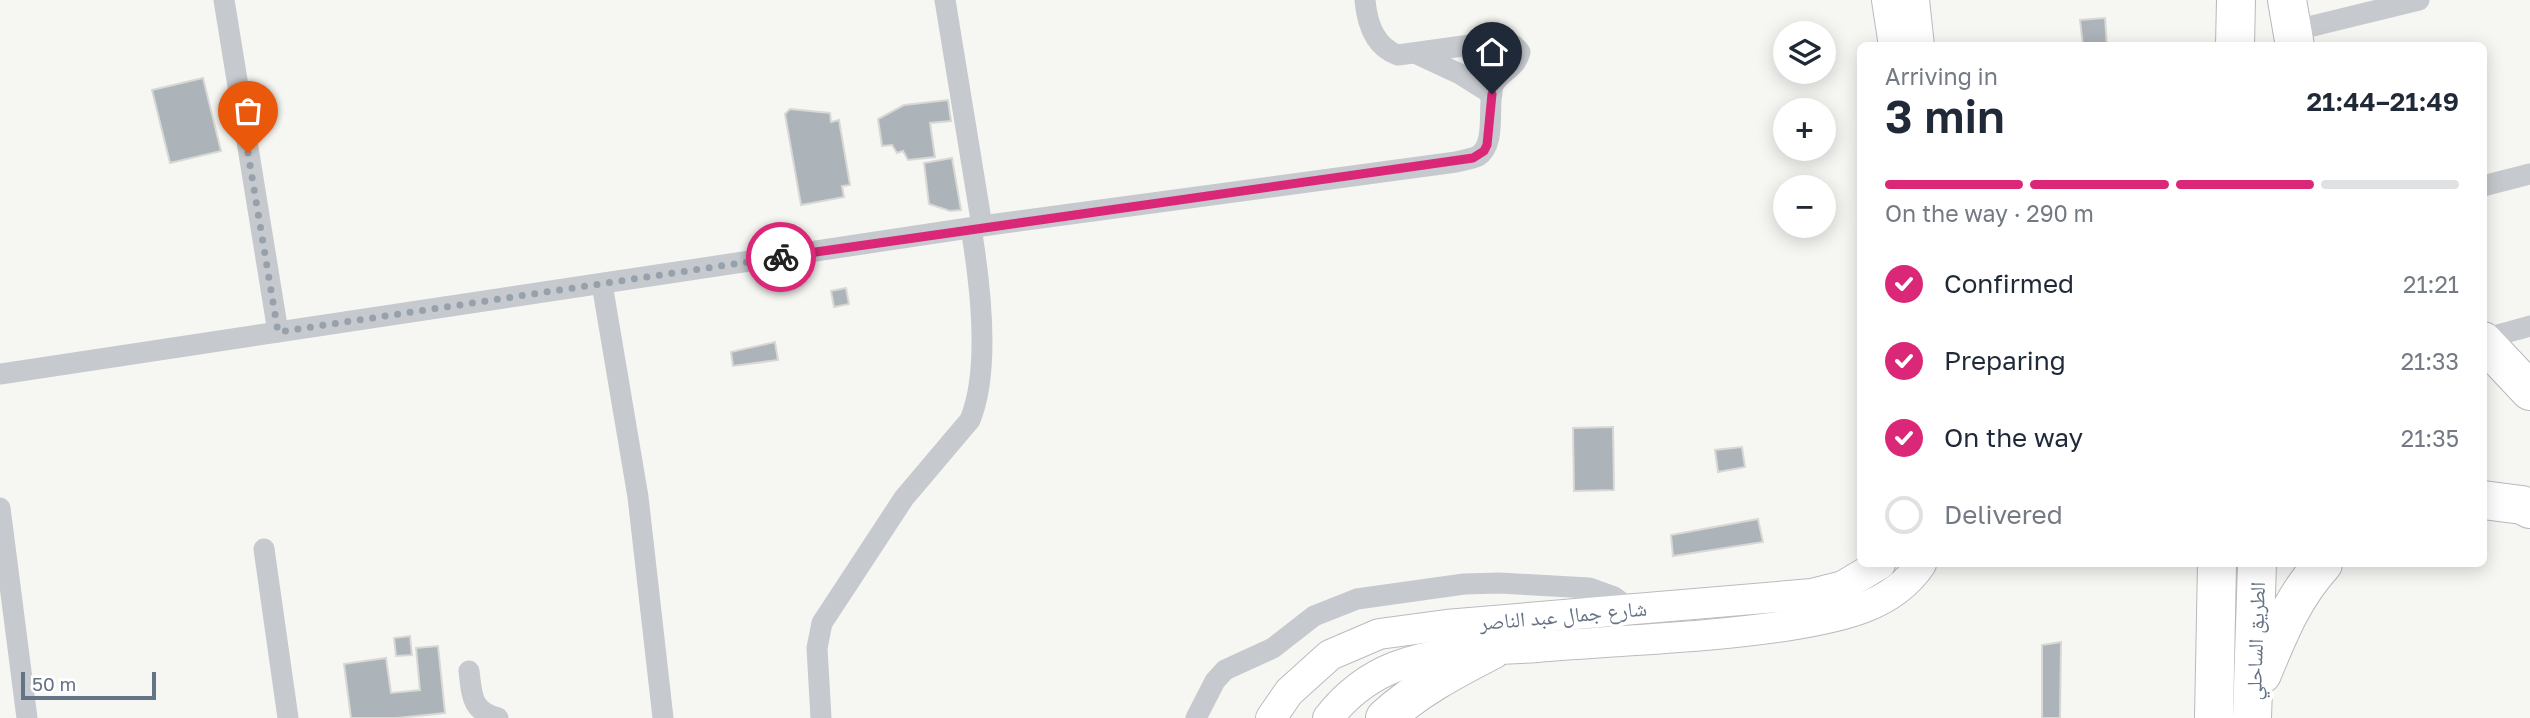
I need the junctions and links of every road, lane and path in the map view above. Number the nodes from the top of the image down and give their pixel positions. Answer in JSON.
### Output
{"nodes":[{"id":1,"x":224,"y":0,"type":"edge"},
{"id":2,"x":945,"y":0,"type":"edge"},
{"id":3,"x":1366,"y":0,"type":"edge"},
{"id":4,"x":1887,"y":0,"type":"edge"},
{"id":5,"x":1913,"y":0,"type":"edge"},
{"id":6,"x":2236,"y":0,"type":"edge"},
{"id":7,"x":2419,"y":0,"type":"edge"},
{"id":8,"x":2284,"y":24,"type":"edge"},
{"id":9,"x":1893,"y":42,"type":"edge"},
{"id":10,"x":1918,"y":42,"type":"edge"},
{"id":11,"x":2235,"y":42,"type":"edge"},
{"id":12,"x":1417,"y":54,"type":"junction"},
{"id":13,"x":1492,"y":94,"type":"junction"},
{"id":14,"x":2530,"y":174,"type":"edge"},
{"id":15,"x":2487,"y":185,"type":"edge"},
{"id":16,"x":977,"y":227,"type":"junction"},
{"id":17,"x":603,"y":284,"type":"junction"},
{"id":18,"x":2530,"y":326,"type":"edge"},
{"id":19,"x":278,"y":332,"type":"junction"},
{"id":20,"x":2487,"y":339,"type":"edge"},
{"id":21,"x":2487,"y":344,"type":"edge"},
{"id":22,"x":0,"y":374,"type":"edge"},
{"id":23,"x":2530,"y":391,"type":"edge"},
{"id":24,"x":2487,"y":501,"type":"edge"},
{"id":25,"x":0,"y":508,"type":"edge"},
{"id":26,"x":2530,"y":509,"type":"edge"},
{"id":27,"x":264,"y":549,"type":"dead end"},
{"id":28,"x":1875,"y":567,"type":"edge"},
{"id":29,"x":1919,"y":567,"type":"edge"},
{"id":30,"x":2217,"y":567,"type":"edge"},
{"id":31,"x":2257,"y":567,"type":"edge"},
{"id":32,"x":2320,"y":567,"type":"edge"},
{"id":33,"x":1630,"y":609,"type":"junction"},
{"id":34,"x":1492,"y":650,"type":"junction"},
{"id":35,"x":469,"y":671,"type":"dead end"},
{"id":36,"x":2252,"y":707,"type":"edge"},
{"id":37,"x":27,"y":718,"type":"edge"},
{"id":38,"x":288,"y":718,"type":"edge"},
{"id":39,"x":498,"y":718,"type":"edge"},
{"id":40,"x":663,"y":718,"type":"edge"},
{"id":41,"x":821,"y":718,"type":"edge"},
{"id":42,"x":1196,"y":718,"type":"edge"},
{"id":43,"x":1271,"y":718,"type":"edge"},
{"id":44,"x":1328,"y":718,"type":"edge"},
{"id":45,"x":1385,"y":718,"type":"edge"},
{"id":46,"x":2214,"y":718,"type":"edge"}],
"edges":[{"from":1,"to":19,"type":"street"},
{"from":2,"to":16,"type":"street"},
{"from":3,"to":12,"type":"street"},
{"from":4,"to":9,"type":"main road"},
{"from":5,"to":10,"type":"main road"},
{"from":6,"to":11,"type":"highway"},
{"from":7,"to":8,"type":"street"},
{"from":12,"to":13,"type":"street"},
{"from":12,"to":13,"type":"street"},
{"from":13,"to":16,"type":"street"},
{"from":14,"to":15,"type":"street"},
{"from":16,"to":17,"type":"street"},
{"from":16,"to":41,"type":"street"},
{"from":17,"to":19,"type":"street"},
{"from":17,"to":40,"type":"street"},
{"from":18,"to":20,"type":"street"},
{"from":19,"to":22,"type":"street"},
{"from":21,"to":23,"type":"highway"},
{"from":24,"to":26,"type":"highway"},
{"from":25,"to":37,"type":"street"},
{"from":27,"to":38,"type":"street"},
{"from":28,"to":33,"type":"main road","name":"شارع جمال عبد الناصر"},
{"from":29,"to":34,"type":"main road","name":"شارع جمال عبد الناصر"},
{"from":30,"to":46,"type":"highway","name":"الطريق الساحلي"},
{"from":31,"to":36,"type":"highway","name":"الطريق الساحلي"},
{"from":32,"to":36,"type":"highway"},
{"from":33,"to":42,"type":"street"},
{"from":33,"to":43,"type":"main road","name":"شارع جمال عبد الناصر"},
{"from":34,"to":44,"type":"main road","name":"شارع جمال عبد الناصر"},
{"from":34,"to":45,"type":"highway"},
{"from":35,"to":39,"type":"street"}]}
